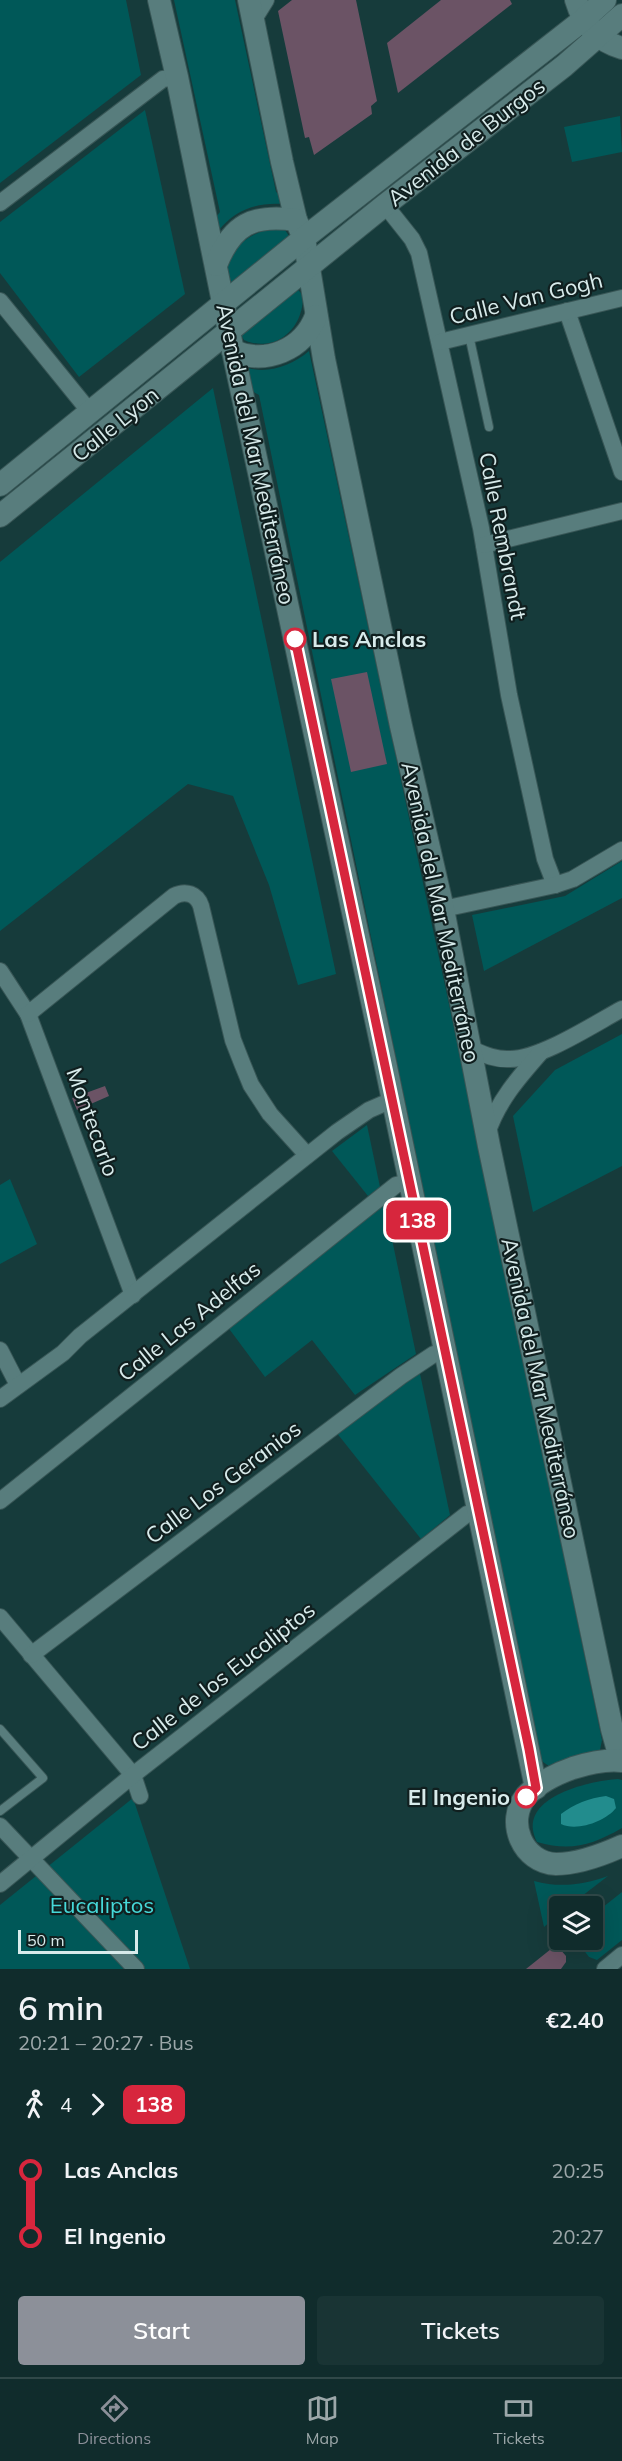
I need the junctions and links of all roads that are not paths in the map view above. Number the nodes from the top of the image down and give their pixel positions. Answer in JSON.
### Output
{"nodes":[{"id":1,"x":159,"y":0,"type":"edge"},
{"id":2,"x":249,"y":0,"type":"edge"},
{"id":3,"x":266,"y":0,"type":"edge"},
{"id":4,"x":605,"y":0,"type":"edge"},
{"id":5,"x":580,"y":10,"type":"edge"},
{"id":6,"x":622,"y":15,"type":"edge"},
{"id":7,"x":254,"y":25,"type":"junction"},
{"id":8,"x":597,"y":38,"type":"junction"},
{"id":9,"x":622,"y":48,"type":"edge"},
{"id":10,"x":177,"y":77,"type":"junction"},
{"id":11,"x":0,"y":202,"type":"edge"},
{"id":12,"x":385,"y":205,"type":"junction"},
{"id":13,"x":300,"y":229,"type":"junction"},
{"id":14,"x":216,"y":265,"type":"junction"},
{"id":15,"x":309,"y":267,"type":"junction"},
{"id":16,"x":622,"y":298,"type":"edge"},
{"id":17,"x":0,"y":301,"type":"edge"},
{"id":18,"x":224,"y":304,"type":"junction"},
{"id":19,"x":567,"y":311,"type":"junction"},
{"id":20,"x":316,"y":316,"type":"junction"},
{"id":21,"x":469,"y":335,"type":"junction"},
{"id":22,"x":231,"y":342,"type":"junction"},
{"id":23,"x":440,"y":342,"type":"junction"},
{"id":24,"x":90,"y":412,"type":"junction"},
{"id":25,"x":489,"y":427,"type":"dead end"},
{"id":26,"x":622,"y":472,"type":"edge"},
{"id":27,"x":0,"y":485,"type":"edge"},
{"id":28,"x":622,"y":511,"type":"edge"},
{"id":29,"x":0,"y":516,"type":"edge"},
{"id":30,"x":484,"y":545,"type":"junction"},
{"id":31,"x":622,"y":850,"type":"edge"},
{"id":32,"x":555,"y":885,"type":"junction"},
{"id":33,"x":443,"y":909,"type":"junction"},
{"id":34,"x":0,"y":971,"type":"edge"},
{"id":35,"x":622,"y":1009,"type":"edge"},
{"id":36,"x":28,"y":1014,"type":"junction"},
{"id":37,"x":470,"y":1048,"type":"junction"},
{"id":38,"x":542,"y":1051,"type":"junction"},
{"id":39,"x":392,"y":1100,"type":"junction"},
{"id":40,"x":487,"y":1134,"type":"junction"},
{"id":41,"x":307,"y":1155,"type":"junction"},
{"id":42,"x":409,"y":1182,"type":"junction"},
{"id":43,"x":133,"y":1294,"type":"junction"},
{"id":44,"x":0,"y":1350,"type":"edge"},
{"id":45,"x":446,"y":1351,"type":"junction"},
{"id":46,"x":18,"y":1384,"type":"junction"},
{"id":47,"x":0,"y":1399,"type":"edge"},
{"id":48,"x":0,"y":1501,"type":"edge"},
{"id":49,"x":479,"y":1511,"type":"junction"},
{"id":50,"x":0,"y":1617,"type":"edge"},
{"id":51,"x":31,"y":1655,"type":"junction"},
{"id":52,"x":0,"y":1729,"type":"edge"},
{"id":53,"x":622,"y":1753,"type":"edge"},
{"id":54,"x":622,"y":1761,"type":"edge"},
{"id":55,"x":133,"y":1775,"type":"junction"},
{"id":56,"x":536,"y":1788,"type":"junction"},
{"id":57,"x":140,"y":1796,"type":"dead end"},
{"id":58,"x":0,"y":1811,"type":"edge"},
{"id":59,"x":0,"y":1826,"type":"edge"},
{"id":60,"x":622,"y":1845,"type":"edge"},
{"id":61,"x":32,"y":1858,"type":"junction"},
{"id":62,"x":0,"y":1884,"type":"edge"},
{"id":63,"x":622,"y":1955,"type":"edge"},
{"id":64,"x":136,"y":1969,"type":"edge"},
{"id":65,"x":605,"y":1969,"type":"edge"}],
"edges":[{"from":1,"to":10,"type":"street","name":"Avenida del Mar Mediterráneo"},
{"from":2,"to":7,"type":"street","name":"Avenida del Mar Mediterráneo"},
{"from":3,"to":7,"type":"street"},
{"from":4,"to":5,"type":"street","name":"Avenida de Burgos"},
{"from":5,"to":8,"type":"street"},
{"from":5,"to":13,"type":"street","name":"Avenida de Burgos"},
{"from":6,"to":8,"type":"street","name":"Avenida de Burgos"},
{"from":7,"to":13,"type":"street","name":"Avenida del Mar Mediterráneo"},
{"from":8,"to":9,"type":"street"},
{"from":8,"to":12,"type":"street","name":"Avenida de Burgos"},
{"from":10,"to":11,"type":"street"},
{"from":10,"to":14,"type":"street","name":"Avenida del Mar Mediterráneo"},
{"from":12,"to":15,"type":"street","name":"Avenida de Burgos"},
{"from":12,"to":23,"type":"street","name":"Calle Rembrandt"},
{"from":13,"to":14,"type":"street"},
{"from":13,"to":15,"type":"street","name":"Avenida del Mar Mediterráneo"},
{"from":13,"to":18,"type":"street","name":"Avenida de Burgos"},
{"from":14,"to":18,"type":"street","name":"Avenida del Mar Mediterráneo"},
{"from":15,"to":20,"type":"street","name":"Avenida del Mar Mediterráneo"},
{"from":15,"to":22,"type":"street","name":"Avenida de Burgos"},
{"from":16,"to":19,"type":"street","name":"Calle Van Gogh"},
{"from":17,"to":24,"type":"street"},
{"from":18,"to":22,"type":"street","name":"Avenida del Mar Mediterráneo"},
{"from":18,"to":24,"type":"street","name":"Calle Lyon"},
{"from":19,"to":21,"type":"street","name":"Calle Van Gogh"},
{"from":19,"to":26,"type":"street"},
{"from":20,"to":22,"type":"street"},
{"from":20,"to":33,"type":"street","name":"Avenida del Mar Mediterráneo"},
{"from":21,"to":23,"type":"street","name":"Calle Van Gogh"},
{"from":21,"to":25,"type":"lane"},
{"from":22,"to":29,"type":"street","name":"Calle Lyon"},
{"from":22,"to":39,"type":"street","name":"Avenida del Mar Mediterráneo"},
{"from":23,"to":30,"type":"street","name":"Calle Rembrandt"},
{"from":24,"to":27,"type":"street","name":"Calle Lyon"},
{"from":28,"to":30,"type":"street"},
{"from":30,"to":32,"type":"street","name":"Calle Rembrandt"},
{"from":31,"to":32,"type":"street"},
{"from":32,"to":33,"type":"street"},
{"from":33,"to":37,"type":"street","name":"Avenida del Mar Mediterráneo"},
{"from":34,"to":36,"type":"street","name":"Montecarlo"},
{"from":35,"to":38,"type":"street"},
{"from":36,"to":41,"type":"street"},
{"from":36,"to":43,"type":"street","name":"Montecarlo"},
{"from":37,"to":38,"type":"street"},
{"from":37,"to":40,"type":"street","name":"Avenida del Mar Mediterráneo"},
{"from":38,"to":40,"type":"street"},
{"from":39,"to":41,"type":"street"},
{"from":39,"to":42,"type":"street","name":"Avenida del Mar Mediterráneo"},
{"from":40,"to":53,"type":"street","name":"Avenida del Mar Mediterráneo"},
{"from":41,"to":43,"type":"street"},
{"from":42,"to":45,"type":"street","name":"Avenida del Mar Mediterráneo"},
{"from":42,"to":48,"type":"street","name":"Calle Las Adelfas"},
{"from":43,"to":46,"type":"street"},
{"from":44,"to":46,"type":"street"},
{"from":45,"to":49,"type":"street","name":"Avenida del Mar Mediterráneo"},
{"from":45,"to":51,"type":"street","name":"Calle Los Geranios"},
{"from":46,"to":47,"type":"street"},
{"from":49,"to":55,"type":"street","name":"Calle de los Eucaliptos"},
{"from":49,"to":56,"type":"street","name":"Avenida del Mar Mediterráneo"},
{"from":50,"to":51,"type":"street"},
{"from":51,"to":55,"type":"street"},
{"from":52,"to":58,"type":"lane"},
{"from":54,"to":56,"type":"street"},
{"from":55,"to":57,"type":"street"},
{"from":55,"to":61,"type":"street","name":"Calle de los Eucaliptos"},
{"from":56,"to":60,"type":"street"},
{"from":59,"to":61,"type":"street"},
{"from":61,"to":62,"type":"street","name":"Calle de los Eucaliptos"},
{"from":61,"to":64,"type":"street"},
{"from":63,"to":65,"type":"street"}]}
